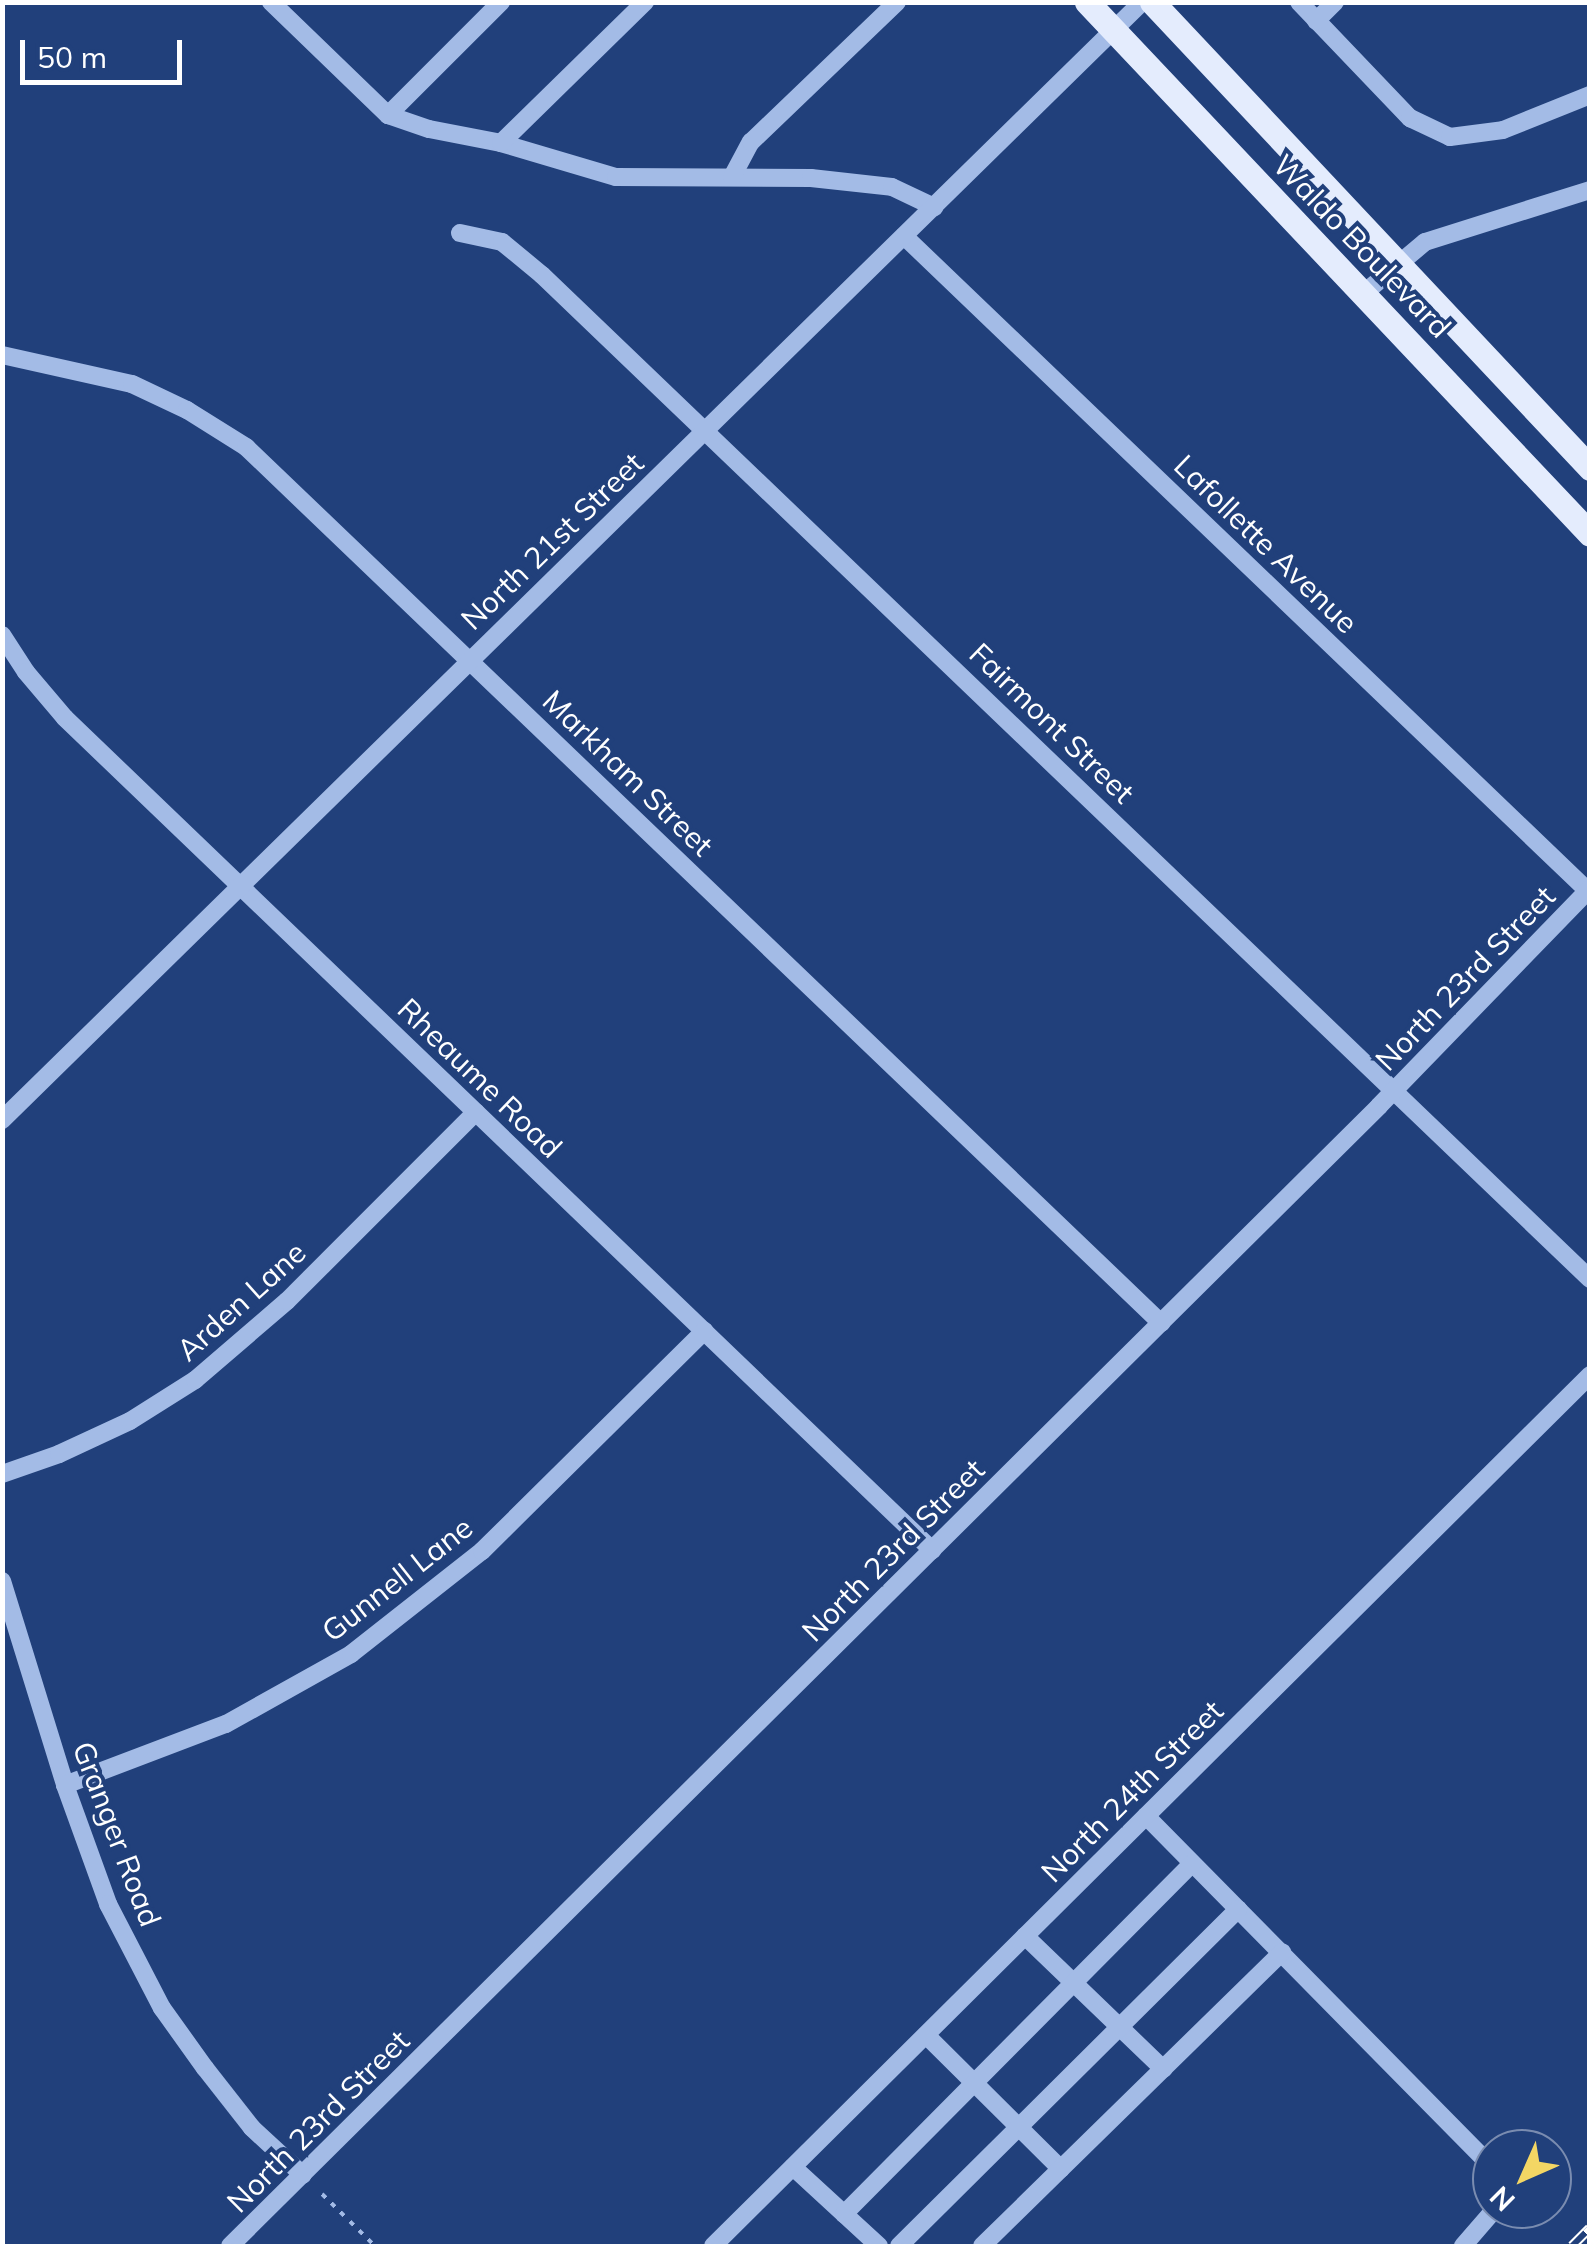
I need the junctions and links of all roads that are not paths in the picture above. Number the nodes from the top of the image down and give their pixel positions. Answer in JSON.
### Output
{"nodes":[{"id":1,"x":271,"y":2,"type":"edge"},
{"id":2,"x":501,"y":2,"type":"edge"},
{"id":3,"x":646,"y":2,"type":"edge"},
{"id":4,"x":897,"y":2,"type":"edge"},
{"id":5,"x":1086,"y":2,"type":"edge"},
{"id":6,"x":1142,"y":2,"type":"edge"},
{"id":7,"x":1152,"y":2,"type":"edge"},
{"id":8,"x":1299,"y":2,"type":"edge"},
{"id":9,"x":1335,"y":2,"type":"edge"},
{"id":10,"x":1316,"y":21,"type":"junction"},
{"id":11,"x":1113,"y":31,"type":"junction"},
{"id":12,"x":1590,"y":94,"type":"edge"},
{"id":13,"x":388,"y":115,"type":"junction"},
{"id":14,"x":501,"y":144,"type":"junction"},
{"id":15,"x":732,"y":178,"type":"junction"},
{"id":16,"x":1590,"y":190,"type":"edge"},
{"id":17,"x":934,"y":207,"type":"junction"},
{"id":18,"x":460,"y":233,"type":"dead end"},
{"id":19,"x":904,"y":236,"type":"junction"},
{"id":20,"x":1397,"y":263,"type":"junction"},
{"id":21,"x":1363,"y":294,"type":"junction"},
{"id":22,"x":2,"y":355,"type":"edge"},
{"id":23,"x":707,"y":428,"type":"junction"},
{"id":24,"x":1590,"y":468,"type":"edge"},
{"id":25,"x":1590,"y":534,"type":"edge"},
{"id":26,"x":2,"y":634,"type":"edge"},
{"id":27,"x":470,"y":660,"type":"junction"},
{"id":28,"x":242,"y":887,"type":"junction"},
{"id":29,"x":1589,"y":890,"type":"edge"},
{"id":30,"x":1394,"y":1090,"type":"junction"},
{"id":31,"x":476,"y":1112,"type":"junction"},
{"id":32,"x":2,"y":1120,"type":"edge"},
{"id":33,"x":1590,"y":1279,"type":"edge"},
{"id":34,"x":1160,"y":1323,"type":"junction"},
{"id":35,"x":704,"y":1331,"type":"junction"},
{"id":36,"x":1590,"y":1375,"type":"edge"},
{"id":37,"x":2,"y":1474,"type":"edge"},
{"id":38,"x":932,"y":1550,"type":"junction"},
{"id":39,"x":2,"y":1581,"type":"edge"},
{"id":40,"x":65,"y":1786,"type":"junction"},
{"id":41,"x":1146,"y":1816,"type":"junction"},
{"id":42,"x":1192,"y":1863,"type":"junction"},
{"id":43,"x":1238,"y":1909,"type":"junction"},
{"id":44,"x":1025,"y":1936,"type":"junction"},
{"id":45,"x":1282,"y":1952,"type":"junction"},
{"id":46,"x":1073,"y":1982,"type":"junction"},
{"id":47,"x":1120,"y":2026,"type":"junction"},
{"id":48,"x":926,"y":2035,"type":"junction"},
{"id":49,"x":1163,"y":2068,"type":"junction"},
{"id":50,"x":973,"y":2082,"type":"junction"},
{"id":51,"x":1018,"y":2126,"type":"junction"},
{"id":52,"x":1472,"y":2147,"type":"edge"},
{"id":53,"x":793,"y":2167,"type":"junction"},
{"id":54,"x":1061,"y":2169,"type":"junction"},
{"id":55,"x":303,"y":2175,"type":"junction"},
{"id":56,"x":844,"y":2214,"type":"junction"},
{"id":57,"x":230,"y":2246,"type":"edge"},
{"id":58,"x":713,"y":2246,"type":"edge"},
{"id":59,"x":879,"y":2246,"type":"edge"},
{"id":60,"x":900,"y":2246,"type":"edge"},
{"id":61,"x":982,"y":2246,"type":"edge"}],
"edges":[{"from":1,"to":13,"type":"street"},
{"from":2,"to":13,"type":"street"},
{"from":3,"to":14,"type":"street"},
{"from":4,"to":15,"type":"street"},
{"from":5,"to":11,"type":"main road","name":"Waldo Boulevard"},
{"from":6,"to":11,"type":"street","name":"North 21st Street"},
{"from":7,"to":20,"type":"main road","name":"Waldo Boulevard"},
{"from":8,"to":10,"type":"street"},
{"from":9,"to":10,"type":"street"},
{"from":10,"to":12,"type":"street"},
{"from":11,"to":17,"type":"street","name":"North 21st Street"},
{"from":11,"to":21,"type":"main road","name":"Waldo Boulevard"},
{"from":13,"to":14,"type":"street"},
{"from":14,"to":15,"type":"street"},
{"from":15,"to":17,"type":"street"},
{"from":16,"to":20,"type":"street"},
{"from":17,"to":19,"type":"street","name":"North 21st Street"},
{"from":18,"to":23,"type":"street","name":"Fairmont Street"},
{"from":19,"to":23,"type":"street","name":"North 21st Street"},
{"from":19,"to":29,"type":"street","name":"Lafollette Avenue"},
{"from":20,"to":21,"type":"street"},
{"from":20,"to":24,"type":"main road","name":"Waldo Boulevard"},
{"from":21,"to":25,"type":"main road","name":"Waldo Boulevard"},
{"from":22,"to":27,"type":"street","name":"Markham Street"},
{"from":23,"to":27,"type":"street","name":"North 21st Street"},
{"from":23,"to":30,"type":"street","name":"Fairmont Street"},
{"from":26,"to":28,"type":"street","name":"Rheaume Road"},
{"from":27,"to":28,"type":"street","name":"North 21st Street"},
{"from":27,"to":34,"type":"street","name":"Markham Street"},
{"from":28,"to":31,"type":"street","name":"Rheaume Road"},
{"from":28,"to":32,"type":"street","name":"North 21st Street"},
{"from":29,"to":30,"type":"street","name":"North 23rd Street"},
{"from":30,"to":33,"type":"street","name":"Fairmont Street"},
{"from":30,"to":34,"type":"street","name":"North 23rd Street"},
{"from":31,"to":35,"type":"street","name":"Rheaume Road"},
{"from":31,"to":37,"type":"street","name":"Arden Lane"},
{"from":34,"to":38,"type":"street","name":"North 23rd Street"},
{"from":35,"to":38,"type":"street","name":"Rheaume Road"},
{"from":35,"to":40,"type":"street","name":"Gunnell Lane"},
{"from":36,"to":41,"type":"street","name":"North 24th Street"},
{"from":38,"to":55,"type":"street","name":"North 23rd Street"},
{"from":39,"to":40,"type":"street","name":"Granger Road"},
{"from":40,"to":55,"type":"street","name":"Granger Road"},
{"from":41,"to":42,"type":"street"},
{"from":41,"to":44,"type":"street","name":"North 24th Street"},
{"from":42,"to":43,"type":"street"},
{"from":42,"to":46,"type":"street"},
{"from":43,"to":45,"type":"street"},
{"from":43,"to":47,"type":"street"},
{"from":44,"to":46,"type":"street"},
{"from":44,"to":48,"type":"street","name":"North 24th Street"},
{"from":45,"to":49,"type":"street"},
{"from":45,"to":52,"type":"street"},
{"from":46,"to":47,"type":"street"},
{"from":46,"to":50,"type":"street"},
{"from":47,"to":49,"type":"street"},
{"from":47,"to":51,"type":"street"},
{"from":48,"to":50,"type":"street"},
{"from":48,"to":53,"type":"street","name":"North 24th Street"},
{"from":49,"to":54,"type":"street"},
{"from":50,"to":51,"type":"street"},
{"from":50,"to":56,"type":"street"},
{"from":51,"to":54,"type":"street"},
{"from":51,"to":60,"type":"street"},
{"from":53,"to":56,"type":"street"},
{"from":53,"to":58,"type":"street","name":"North 24th Street"},
{"from":54,"to":61,"type":"street"},
{"from":55,"to":57,"type":"street","name":"North 23rd Street"},
{"from":56,"to":59,"type":"street"}]}
